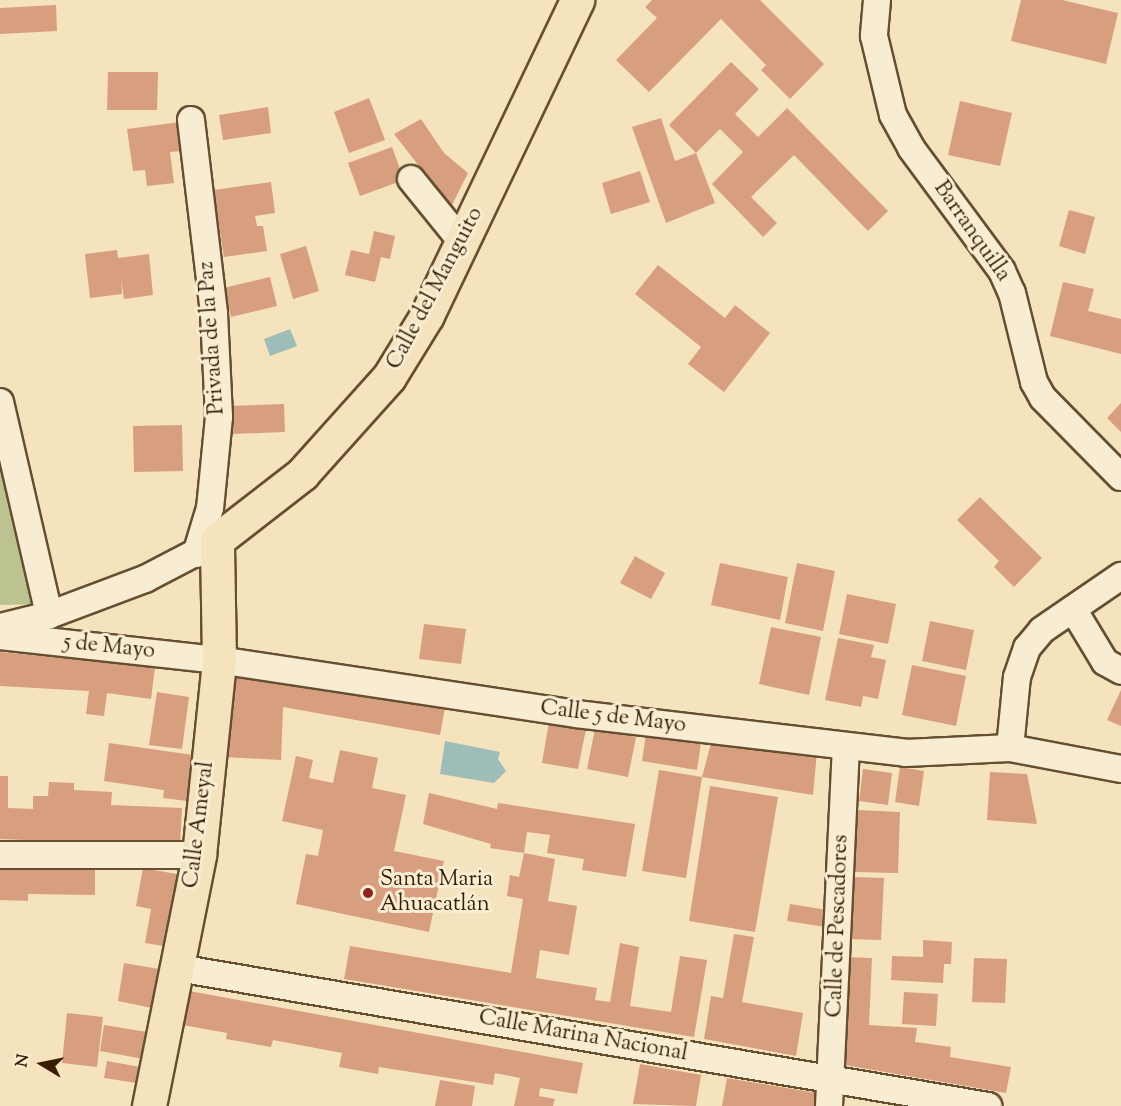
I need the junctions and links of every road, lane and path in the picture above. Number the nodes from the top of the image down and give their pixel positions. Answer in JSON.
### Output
{"nodes":[{"id":1,"x":577,"y":0,"type":"edge"},
{"id":2,"x":877,"y":0,"type":"edge"},
{"id":3,"x":191,"y":120,"type":"dead end"},
{"id":4,"x":411,"y":179,"type":"dead end"},
{"id":5,"x":462,"y":242,"type":"junction"},
{"id":6,"x":0,"y":402,"type":"edge"},
{"id":7,"x":1121,"y":477,"type":"edge"},
{"id":8,"x":207,"y":547,"type":"junction"},
{"id":9,"x":1121,"y":576,"type":"edge"},
{"id":10,"x":1073,"y":609,"type":"junction"},
{"id":11,"x":49,"y":615,"type":"junction"},
{"id":12,"x":0,"y":627,"type":"edge"},
{"id":13,"x":0,"y":636,"type":"edge"},
{"id":14,"x":219,"y":660,"type":"junction"},
{"id":15,"x":1121,"y":671,"type":"edge"},
{"id":16,"x":846,"y":746,"type":"junction"},
{"id":17,"x":1010,"y":748,"type":"junction"},
{"id":18,"x":1121,"y":769,"type":"edge"},
{"id":19,"x":0,"y":855,"type":"edge"},
{"id":20,"x":199,"y":855,"type":"junction"},
{"id":21,"x":178,"y":968,"type":"junction"},
{"id":22,"x":832,"y":1081,"type":"junction"},
{"id":23,"x":149,"y":1106,"type":"edge"},
{"id":24,"x":829,"y":1106,"type":"edge"},
{"id":25,"x":988,"y":1106,"type":"edge"}],
"edges":[{"from":1,"to":5,"type":"main road","name":"Calle del Manguito"},
{"from":2,"to":7,"type":"street","name":"Barranquilla"},
{"from":3,"to":8,"type":"street","name":"Privada de la Paz"},
{"from":4,"to":5,"type":"street"},
{"from":5,"to":8,"type":"main road","name":"Calle del Manguito"},
{"from":6,"to":11,"type":"street"},
{"from":8,"to":11,"type":"street","name":"Calle del Manguito"},
{"from":8,"to":14,"type":"main road","name":"Calle Ameyal"},
{"from":9,"to":10,"type":"street"},
{"from":10,"to":15,"type":"street"},
{"from":10,"to":17,"type":"street"},
{"from":11,"to":12,"type":"street","name":"Calle del Manguito"},
{"from":13,"to":14,"type":"street","name":"5 de Mayo"},
{"from":14,"to":16,"type":"street","name":"Calle 5 de Mayo"},
{"from":14,"to":20,"type":"main road","name":"Calle Ameyal"},
{"from":16,"to":17,"type":"street","name":"Calle 5 de Mayo"},
{"from":16,"to":22,"type":"street","name":"Calle de Pescadores"},
{"from":17,"to":18,"type":"street","name":"Calle 5 de Mayo"},
{"from":19,"to":20,"type":"street"},
{"from":20,"to":21,"type":"main road","name":"Calle Ameyal"},
{"from":21,"to":22,"type":"street","name":"Calle Marina Nacional"},
{"from":21,"to":23,"type":"main road","name":"Calle Ameyal"},
{"from":22,"to":24,"type":"street","name":"Calle de Pescadores"},
{"from":22,"to":25,"type":"street","name":"Calle Marina Nacional"}]}
